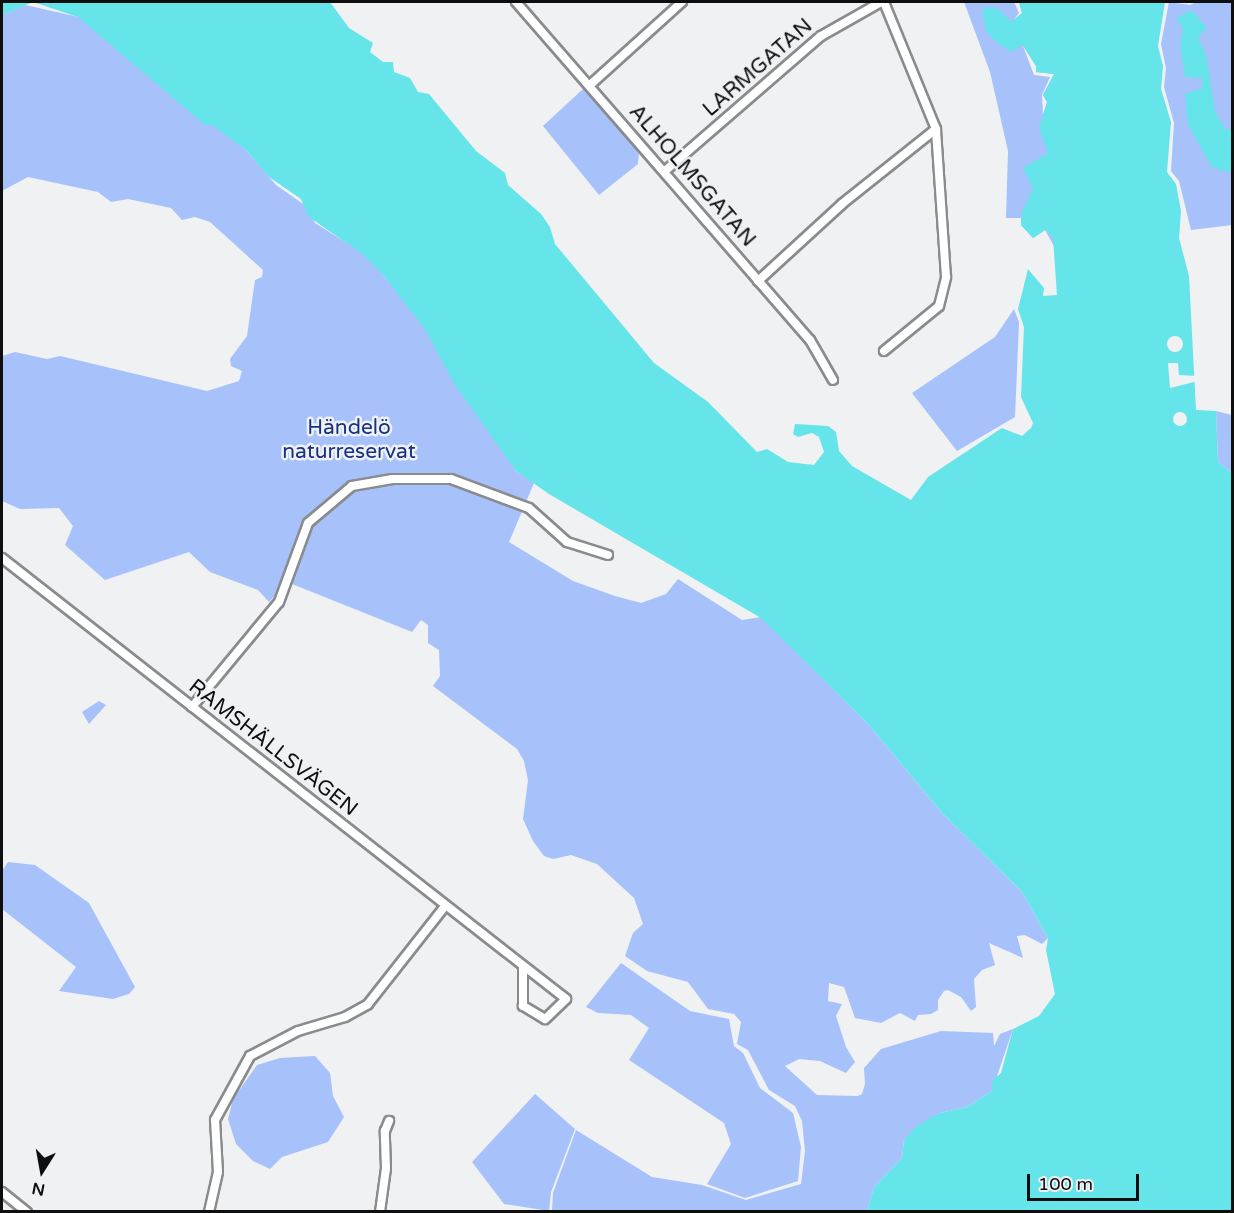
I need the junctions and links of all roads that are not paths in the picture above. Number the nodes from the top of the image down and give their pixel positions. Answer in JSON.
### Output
{"nodes":[{"id":1,"x":516,"y":2,"type":"edge"},
{"id":2,"x":682,"y":2,"type":"edge"},
{"id":3,"x":882,"y":2,"type":"edge"},
{"id":4,"x":590,"y":85,"type":"junction"},
{"id":5,"x":936,"y":129,"type":"junction"},
{"id":6,"x":665,"y":171,"type":"junction"},
{"id":7,"x":758,"y":281,"type":"junction"},
{"id":8,"x":884,"y":351,"type":"dead end"},
{"id":9,"x":833,"y":380,"type":"dead end"},
{"id":10,"x":609,"y":555,"type":"dead end"},
{"id":11,"x":2,"y":558,"type":"edge"},
{"id":12,"x":192,"y":707,"type":"junction"},
{"id":13,"x":445,"y":906,"type":"junction"},
{"id":14,"x":523,"y":967,"type":"junction"},
{"id":15,"x":389,"y":1122,"type":"dead end"},
{"id":16,"x":2,"y":1192,"type":"edge"},
{"id":17,"x":27,"y":1212,"type":"edge"},
{"id":18,"x":209,"y":1212,"type":"edge"},
{"id":19,"x":380,"y":1212,"type":"edge"}],
"edges":[{"from":1,"to":4,"type":"street","name":"ALHOLMSGATAN"},
{"from":2,"to":4,"type":"street"},
{"from":3,"to":5,"type":"street"},
{"from":3,"to":6,"type":"street","name":"LARMGATAN"},
{"from":4,"to":6,"type":"street","name":"ALHOLMSGATAN"},
{"from":5,"to":7,"type":"street"},
{"from":5,"to":8,"type":"street"},
{"from":6,"to":7,"type":"street","name":"ALHOLMSGATAN"},
{"from":7,"to":9,"type":"street","name":"ALHOLMSGATAN"},
{"from":10,"to":12,"type":"street"},
{"from":11,"to":12,"type":"street","name":"RAMSHÄLLSVÄGEN"},
{"from":12,"to":13,"type":"street","name":"RAMSHÄLLSVÄGEN"},
{"from":13,"to":14,"type":"street","name":"RAMSHÄLLSVÄGEN"},
{"from":13,"to":18,"type":"street"},
{"from":14,"to":14,"type":"street","name":"RAMSHÄLLSVÄGEN"},
{"from":15,"to":19,"type":"street"},
{"from":16,"to":17,"type":"street"}]}
